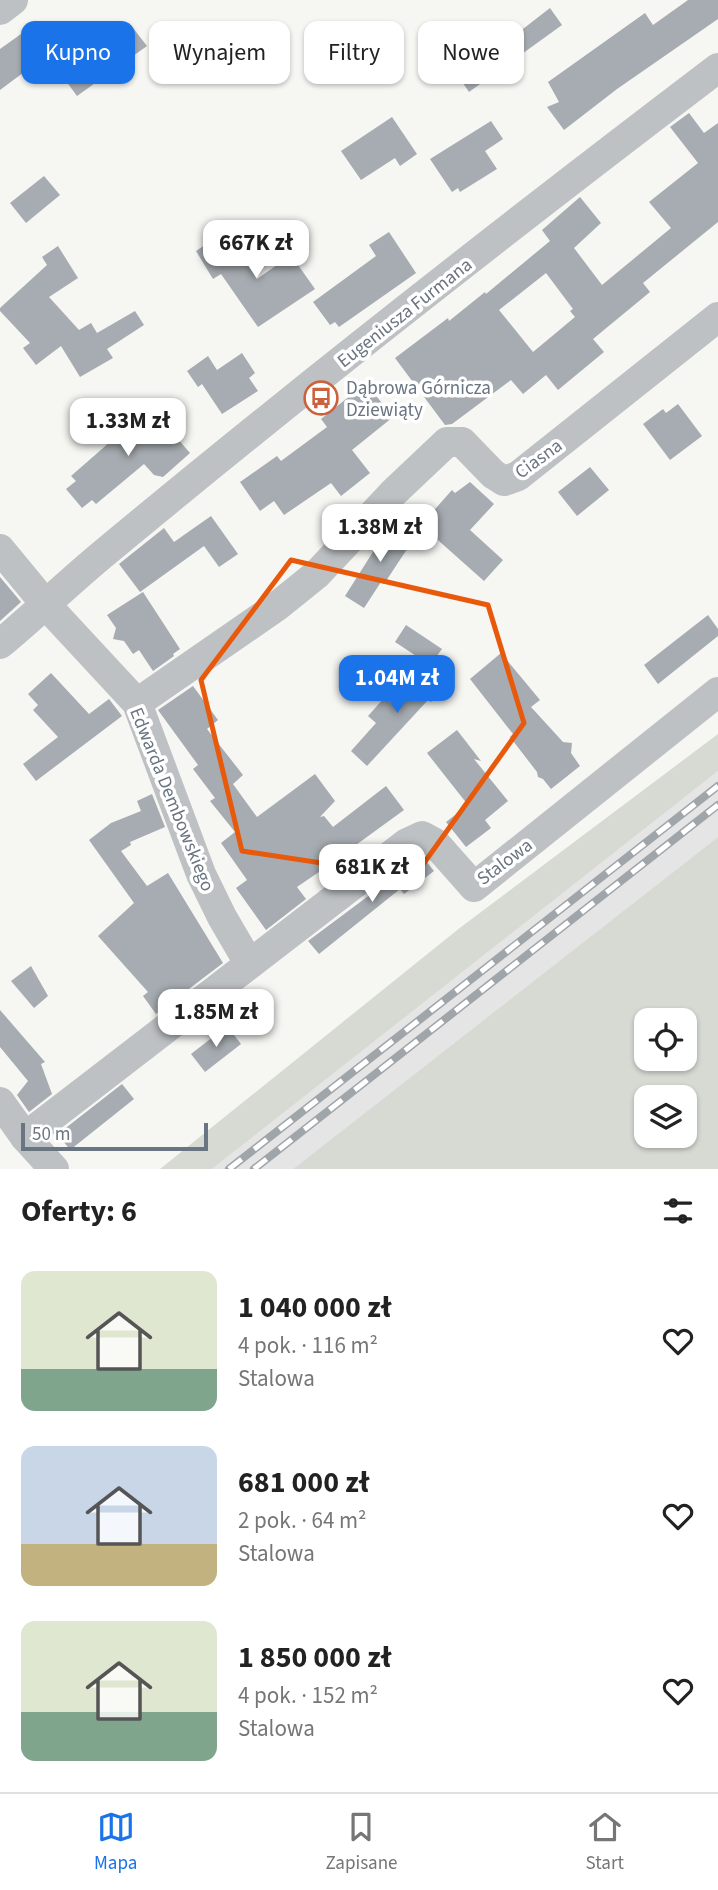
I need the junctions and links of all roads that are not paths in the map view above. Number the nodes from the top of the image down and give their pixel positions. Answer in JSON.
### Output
{"nodes":[{"id":1,"x":13,"y":0,"type":"edge"},
{"id":2,"x":0,"y":10,"type":"edge"},
{"id":3,"x":718,"y":68,"type":"edge"},
{"id":4,"x":718,"y":317,"type":"edge"},
{"id":5,"x":0,"y":549,"type":"edge"},
{"id":6,"x":47,"y":606,"type":"junction"},
{"id":7,"x":0,"y":644,"type":"edge"},
{"id":8,"x":718,"y":692,"type":"edge"},
{"id":9,"x":137,"y":703,"type":"junction"},
{"id":10,"x":251,"y":962,"type":"junction"},
{"id":11,"x":0,"y":1102,"type":"edge"},
{"id":12,"x":25,"y":1137,"type":"junction"},
{"id":13,"x":54,"y":1169,"type":"edge"}],
"edges":[{"from":1,"to":2,"type":"street"},
{"from":3,"to":6,"type":"street","name":"Eugeniusza Furmana"},
{"from":4,"to":9,"type":"street","name":"Ciasna"},
{"from":5,"to":6,"type":"street","name":"Edwarda Dembowskiego"},
{"from":6,"to":7,"type":"street","name":"Eugeniusza Furmana"},
{"from":6,"to":9,"type":"street","name":"Edwarda Dembowskiego"},
{"from":8,"to":10,"type":"street","name":"Stalowa"},
{"from":9,"to":10,"type":"street","name":"Edwarda Dembowskiego"},
{"from":10,"to":12,"type":"street","name":"Stalowa"},
{"from":11,"to":12,"type":"street"},
{"from":12,"to":13,"type":"street"}]}
